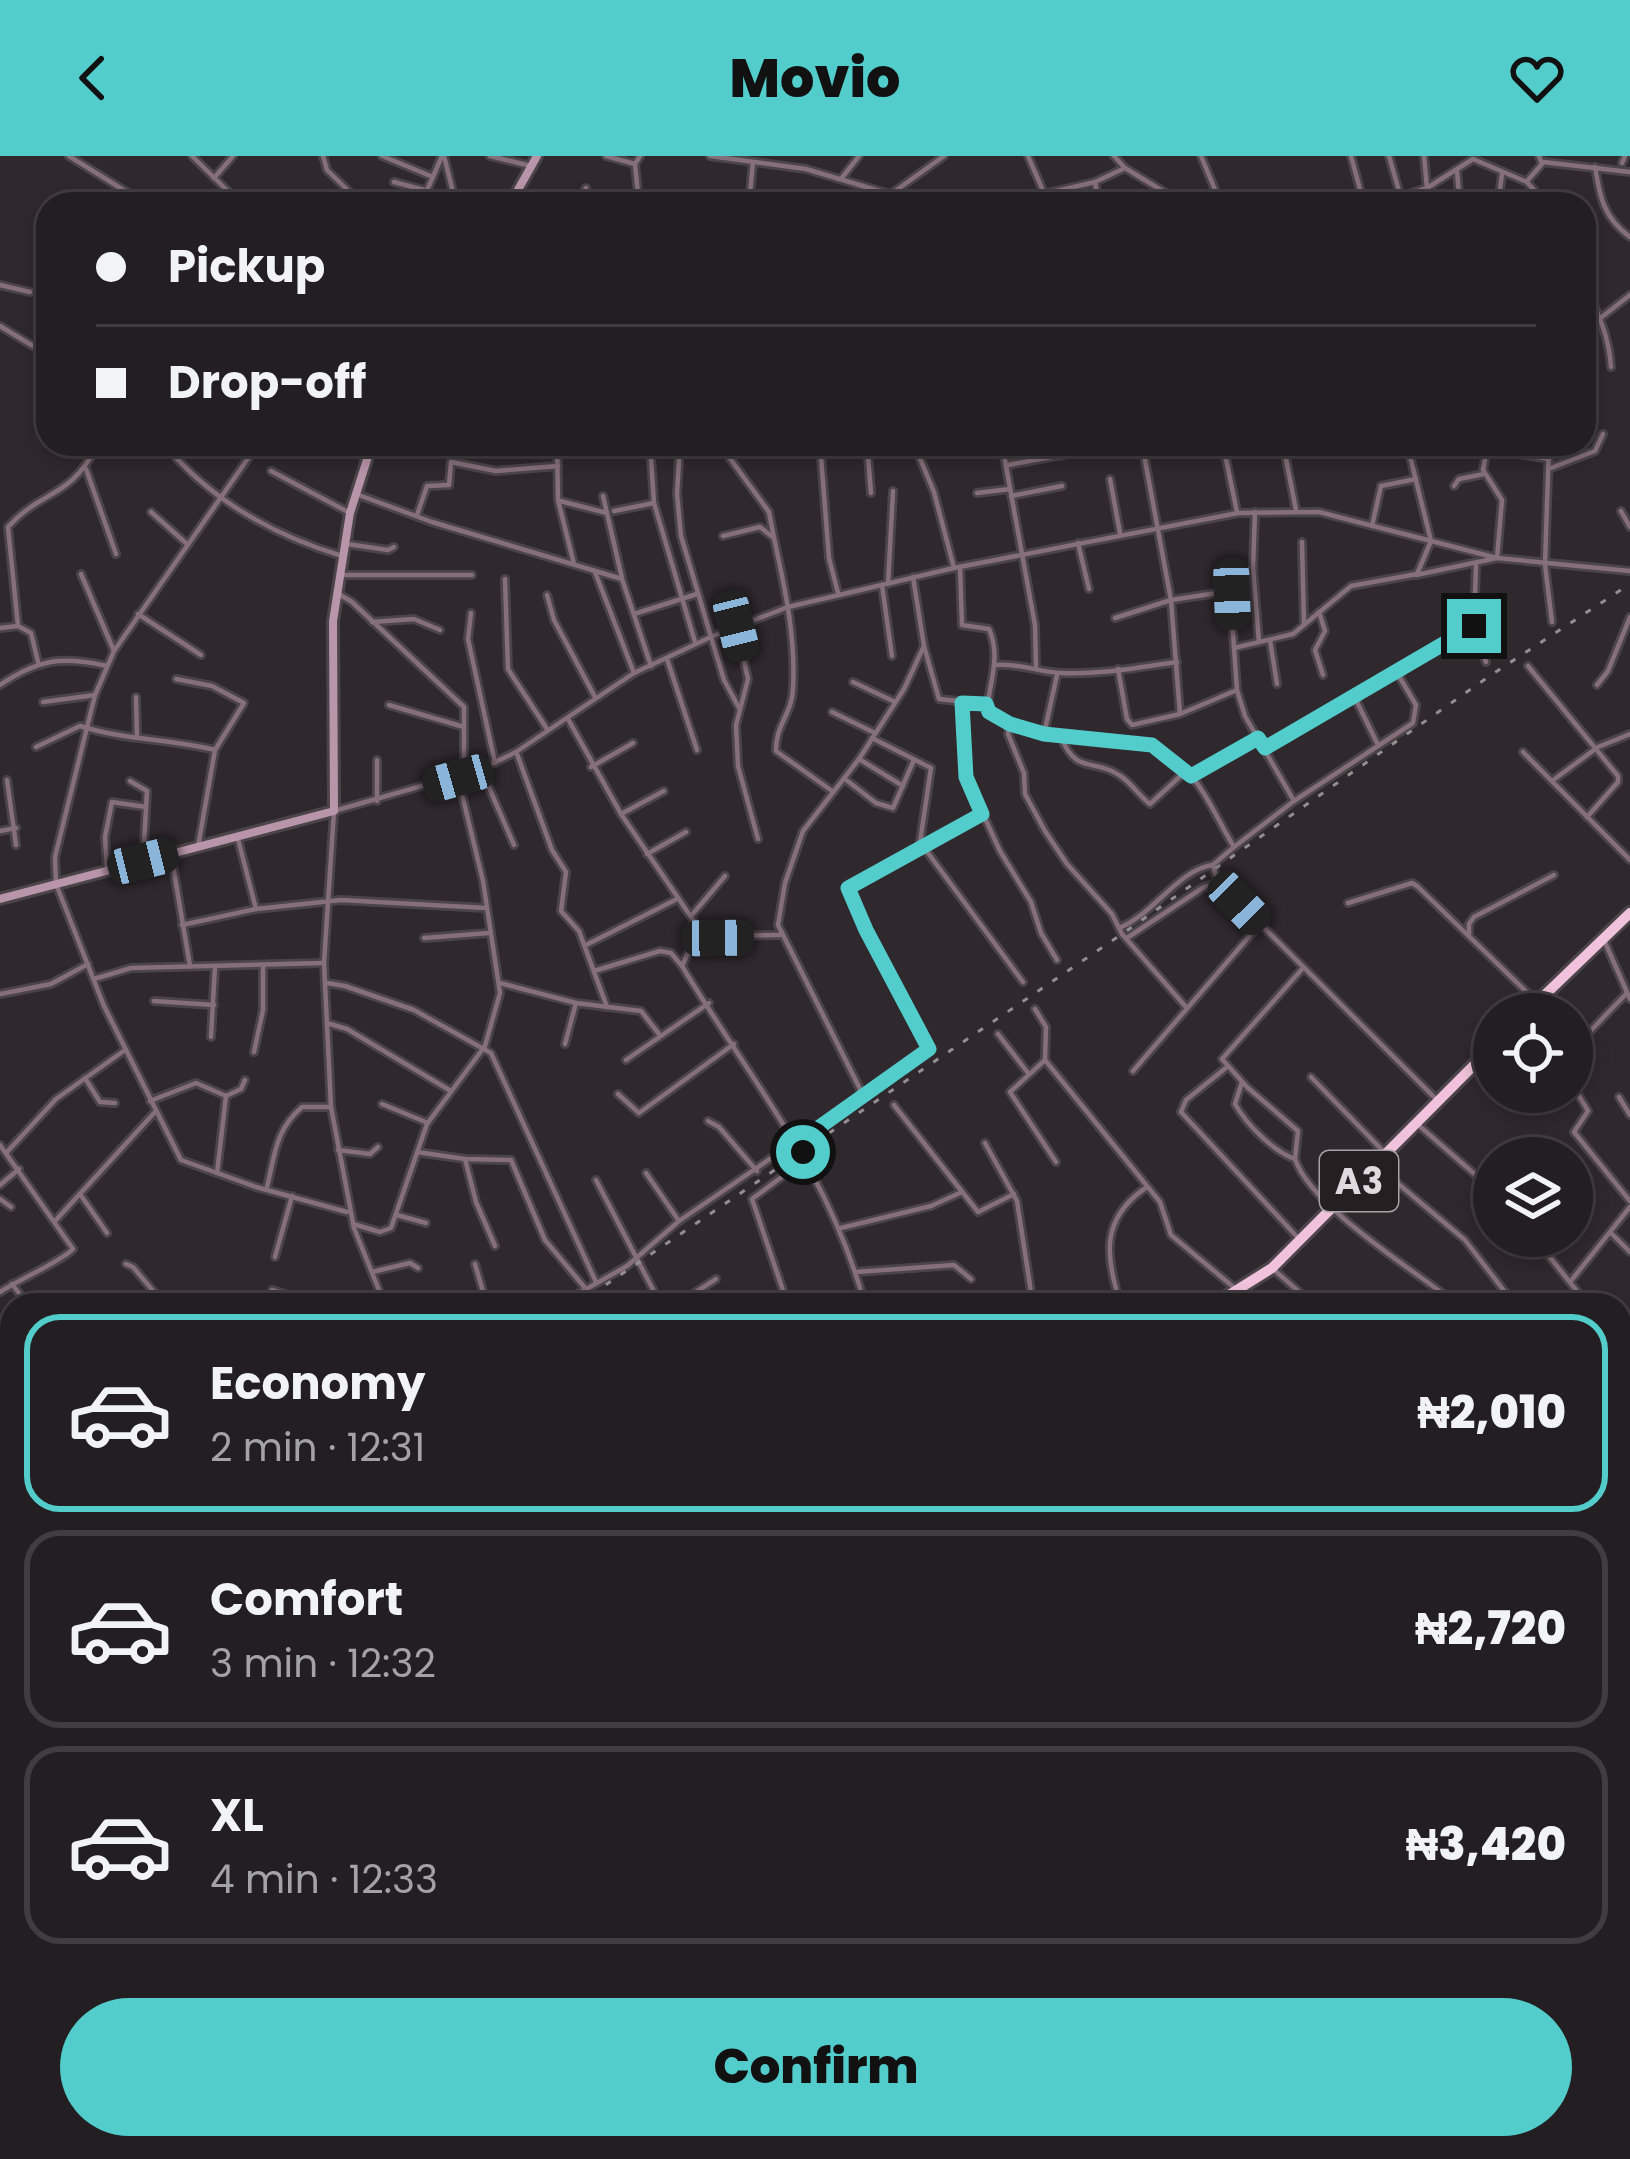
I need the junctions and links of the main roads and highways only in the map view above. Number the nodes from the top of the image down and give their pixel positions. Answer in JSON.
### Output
{"nodes":[{"id":1,"x":538,"y":156,"type":"edge"},
{"id":2,"x":517,"y":192,"type":"edge"},
{"id":3,"x":368,"y":456,"type":"edge"},
{"id":4,"x":0,"y":898,"type":"edge"},
{"id":5,"x":1629,"y":913,"type":"edge"},
{"id":6,"x":1546,"y":993,"type":"edge"},
{"id":7,"x":1547,"y":993,"type":"edge"},
{"id":8,"x":1473,"y":1066,"type":"edge"},
{"id":9,"x":1237,"y":1293,"type":"edge"}],
"edges":[{"from":1,"to":2,"type":"main road"},
{"from":3,"to":4,"type":"main road"},
{"from":5,"to":6,"type":"highway"},
{"from":5,"to":7,"type":"highway"},
{"from":8,"to":9,"type":"highway","number":"A3"}]}
